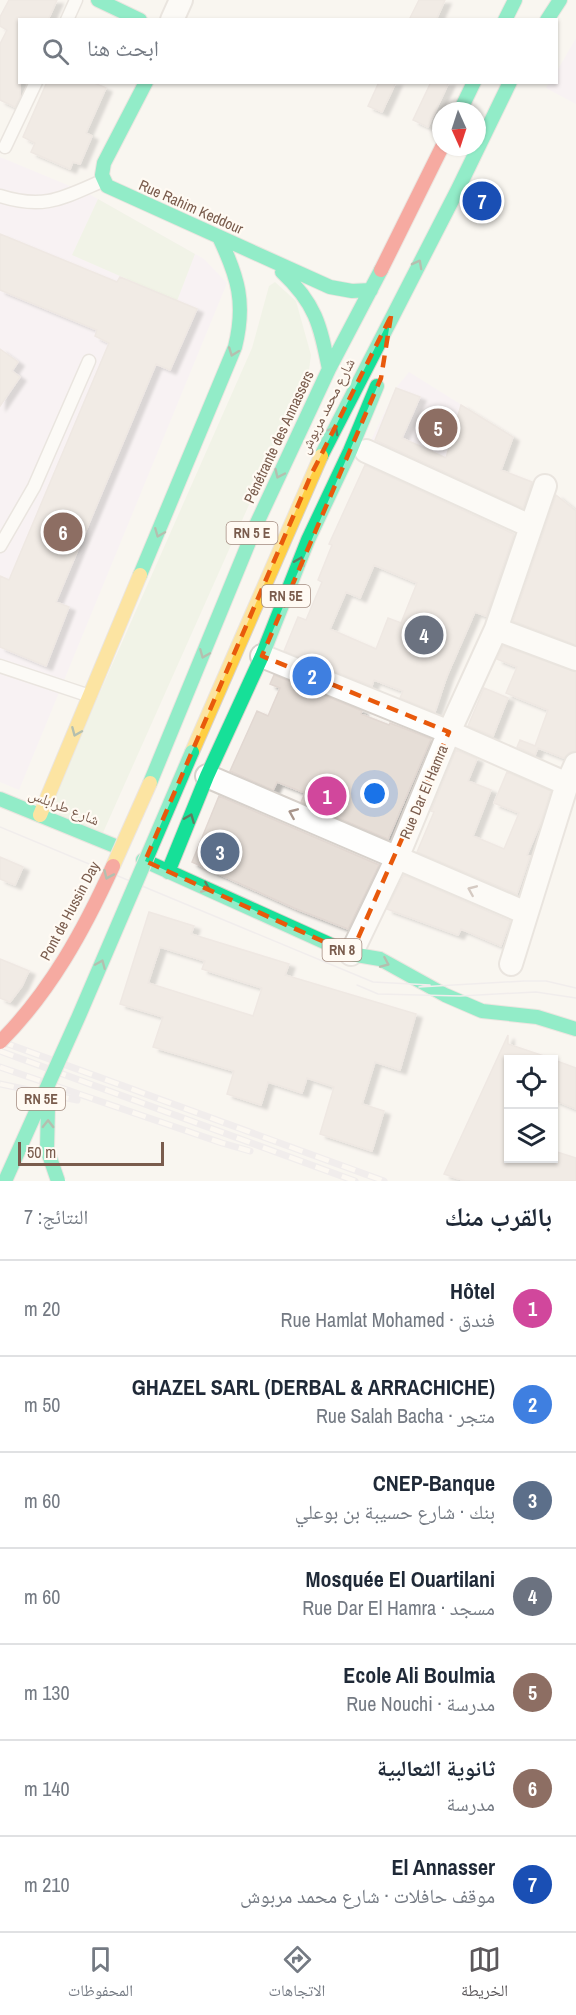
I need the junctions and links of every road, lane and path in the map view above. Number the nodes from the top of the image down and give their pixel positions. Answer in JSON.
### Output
{"nodes":[{"id":1,"x":76,"y":0,"type":"edge"},
{"id":2,"x":98,"y":0,"type":"edge"},
{"id":3,"x":181,"y":0,"type":"edge"},
{"id":4,"x":515,"y":0,"type":"edge"},
{"id":5,"x":548,"y":0,"type":"edge"},
{"id":6,"x":560,"y":0,"type":"edge"},
{"id":7,"x":68,"y":18,"type":"edge"},
{"id":8,"x":136,"y":18,"type":"edge"},
{"id":9,"x":173,"y":18,"type":"edge"},
{"id":10,"x":507,"y":18,"type":"edge"},
{"id":11,"x":540,"y":18,"type":"edge"},
{"id":12,"x":548,"y":18,"type":"edge"},
{"id":13,"x":35,"y":84,"type":"edge"},
{"id":14,"x":145,"y":84,"type":"edge"},
{"id":15,"x":473,"y":84,"type":"edge"},
{"id":16,"x":509,"y":84,"type":"edge"},
{"id":17,"x":464,"y":102,"type":"edge"},
{"id":18,"x":5,"y":147,"type":"dead end"},
{"id":19,"x":438,"y":156,"type":"edge"},
{"id":20,"x":103,"y":180,"type":"junction"},
{"id":21,"x":0,"y":196,"type":"edge"},
{"id":22,"x":219,"y":237,"type":"junction"},
{"id":23,"x":259,"y":259,"type":"junction"},
{"id":24,"x":371,"y":290,"type":"junction"},
{"id":25,"x":253,"y":297,"type":"dead end"},
{"id":26,"x":391,"y":316,"type":"junction"},
{"id":27,"x":241,"y":326,"type":"junction"},
{"id":28,"x":89,"y":361,"type":"dead end"},
{"id":29,"x":329,"y":369,"type":"junction"},
{"id":30,"x":366,"y":451,"type":"dead end"},
{"id":31,"x":545,"y":486,"type":"dead end"},
{"id":32,"x":530,"y":526,"type":"junction"},
{"id":33,"x":0,"y":546,"type":"edge"},
{"id":34,"x":496,"y":629,"type":"junction"},
{"id":35,"x":262,"y":656,"type":"junction"},
{"id":36,"x":576,"y":659,"type":"edge"},
{"id":37,"x":0,"y":666,"type":"edge"},
{"id":38,"x":91,"y":696,"type":"junction"},
{"id":39,"x":449,"y":732,"type":"junction"},
{"id":40,"x":571,"y":774,"type":"edge"},
{"id":41,"x":207,"y":776,"type":"junction"},
{"id":42,"x":150,"y":783,"type":"joint"},
{"id":43,"x":0,"y":799,"type":"edge"},
{"id":44,"x":40,"y":815,"type":"junction"},
{"id":45,"x":397,"y":858,"type":"junction"},
{"id":46,"x":168,"y":872,"type":"junction"},
{"id":47,"x":526,"y":913,"type":"junction"},
{"id":48,"x":351,"y":954,"type":"junction"},
{"id":49,"x":512,"y":964,"type":"dead end"},
{"id":50,"x":483,"y":1011,"type":"junction"},
{"id":51,"x":78,"y":1018,"type":"junction"},
{"id":52,"x":576,"y":1029,"type":"edge"},
{"id":53,"x":531,"y":1030,"type":"dead end"},
{"id":54,"x":0,"y":1042,"type":"edge"},
{"id":55,"x":5,"y":1181,"type":"edge"},
{"id":56,"x":58,"y":1181,"type":"edge"}],
"edges":[{"from":1,"to":7,"type":"lane"},
{"from":2,"to":8,"type":"main road"},
{"from":3,"to":9,"type":"street"},
{"from":4,"to":10,"type":"main road"},
{"from":5,"to":11,"type":"main road"},
{"from":6,"to":12,"type":"main road"},
{"from":13,"to":18,"type":"lane"},
{"from":14,"to":20,"type":"main road"},
{"from":15,"to":17,"type":"main road"},
{"from":26,"to":16,"type":"main road","name":"شارع محمد مربوش","number":"RN 5 E","one_way":true},
{"from":19,"to":24,"type":"main road","name":"Pénétrante des Annassers","number":"RN 5 E"},
{"from":20,"to":21,"type":"lane"},
{"from":20,"to":22,"type":"main road","name":"Rue Rahim Keddour"},
{"from":22,"to":23,"type":"main road","name":"Rue Rahim Keddour"},
{"from":22,"to":27,"type":"main road"},
{"from":23,"to":24,"type":"main road","name":"Rue Rahim Keddour"},
{"from":23,"to":29,"type":"main road"},
{"from":24,"to":29,"type":"main road","name":"Pénétrante des Annassers","number":"RN 5 E"},
{"from":25,"to":27,"type":"main road"},
{"from":35,"to":26,"type":"main road","number":"RN 5E","one_way":true},
{"from":51,"to":26,"type":"main road","name":"شارع محمد مربوش","number":"RN 5 E","one_way":true,"bridge":true},
{"from":27,"to":38,"type":"main road","one_way":true},
{"from":28,"to":33,"type":"lane"},
{"from":29,"to":42,"type":"main road","name":"Pénétrante des Annassers","number":"RN 5 E","one_way":true},
{"from":30,"to":32,"type":"street"},
{"from":31,"to":32,"type":"street","name":"Rue Dar El Hamra"},
{"from":32,"to":34,"type":"street","name":"Rue Dar El Hamra"},
{"from":34,"to":36,"type":"street"},
{"from":34,"to":39,"type":"street","name":"Rue Dar El Hamra"},
{"from":35,"to":39,"type":"street"},
{"from":35,"to":41,"type":"main road","number":"RN 5E"},
{"from":37,"to":38,"type":"lane"},
{"from":38,"to":44,"type":"main road","one_way":true},
{"from":39,"to":40,"type":"street"},
{"from":39,"to":45,"type":"street","name":"Rue Dar El Hamra"},
{"from":40,"to":47,"type":"street"},
{"from":45,"to":41,"type":"street","one_way":true},
{"from":46,"to":41,"type":"main road","number":"RN 5E","one_way":true},
{"from":42,"to":54,"type":"main road","name":"Pont de Hussin Day","one_way":true,"bridge":true},
{"from":43,"to":44,"type":"main road","name":"شارع طرابلس","number":"RN 8"},
{"from":44,"to":46,"type":"main road","name":"شارع طرابلس","number":"RN 8"},
{"from":47,"to":45,"type":"street","one_way":true},
{"from":45,"to":48,"type":"street","name":"Rue Dar El Hamra"},
{"from":46,"to":48,"type":"main road","number":"RN 8","one_way":true},
{"from":47,"to":49,"type":"street"},
{"from":48,"to":50,"type":"main road","number":"RN 8","one_way":true},
{"from":50,"to":52,"type":"main road","number":"RN 8"},
{"from":50,"to":53,"type":"main road"},
{"from":51,"to":55,"type":"main road","number":"RN 5E","bridge":true},
{"from":56,"to":51,"type":"main road","number":"RN 5E","one_way":true,"bridge":true}]}
